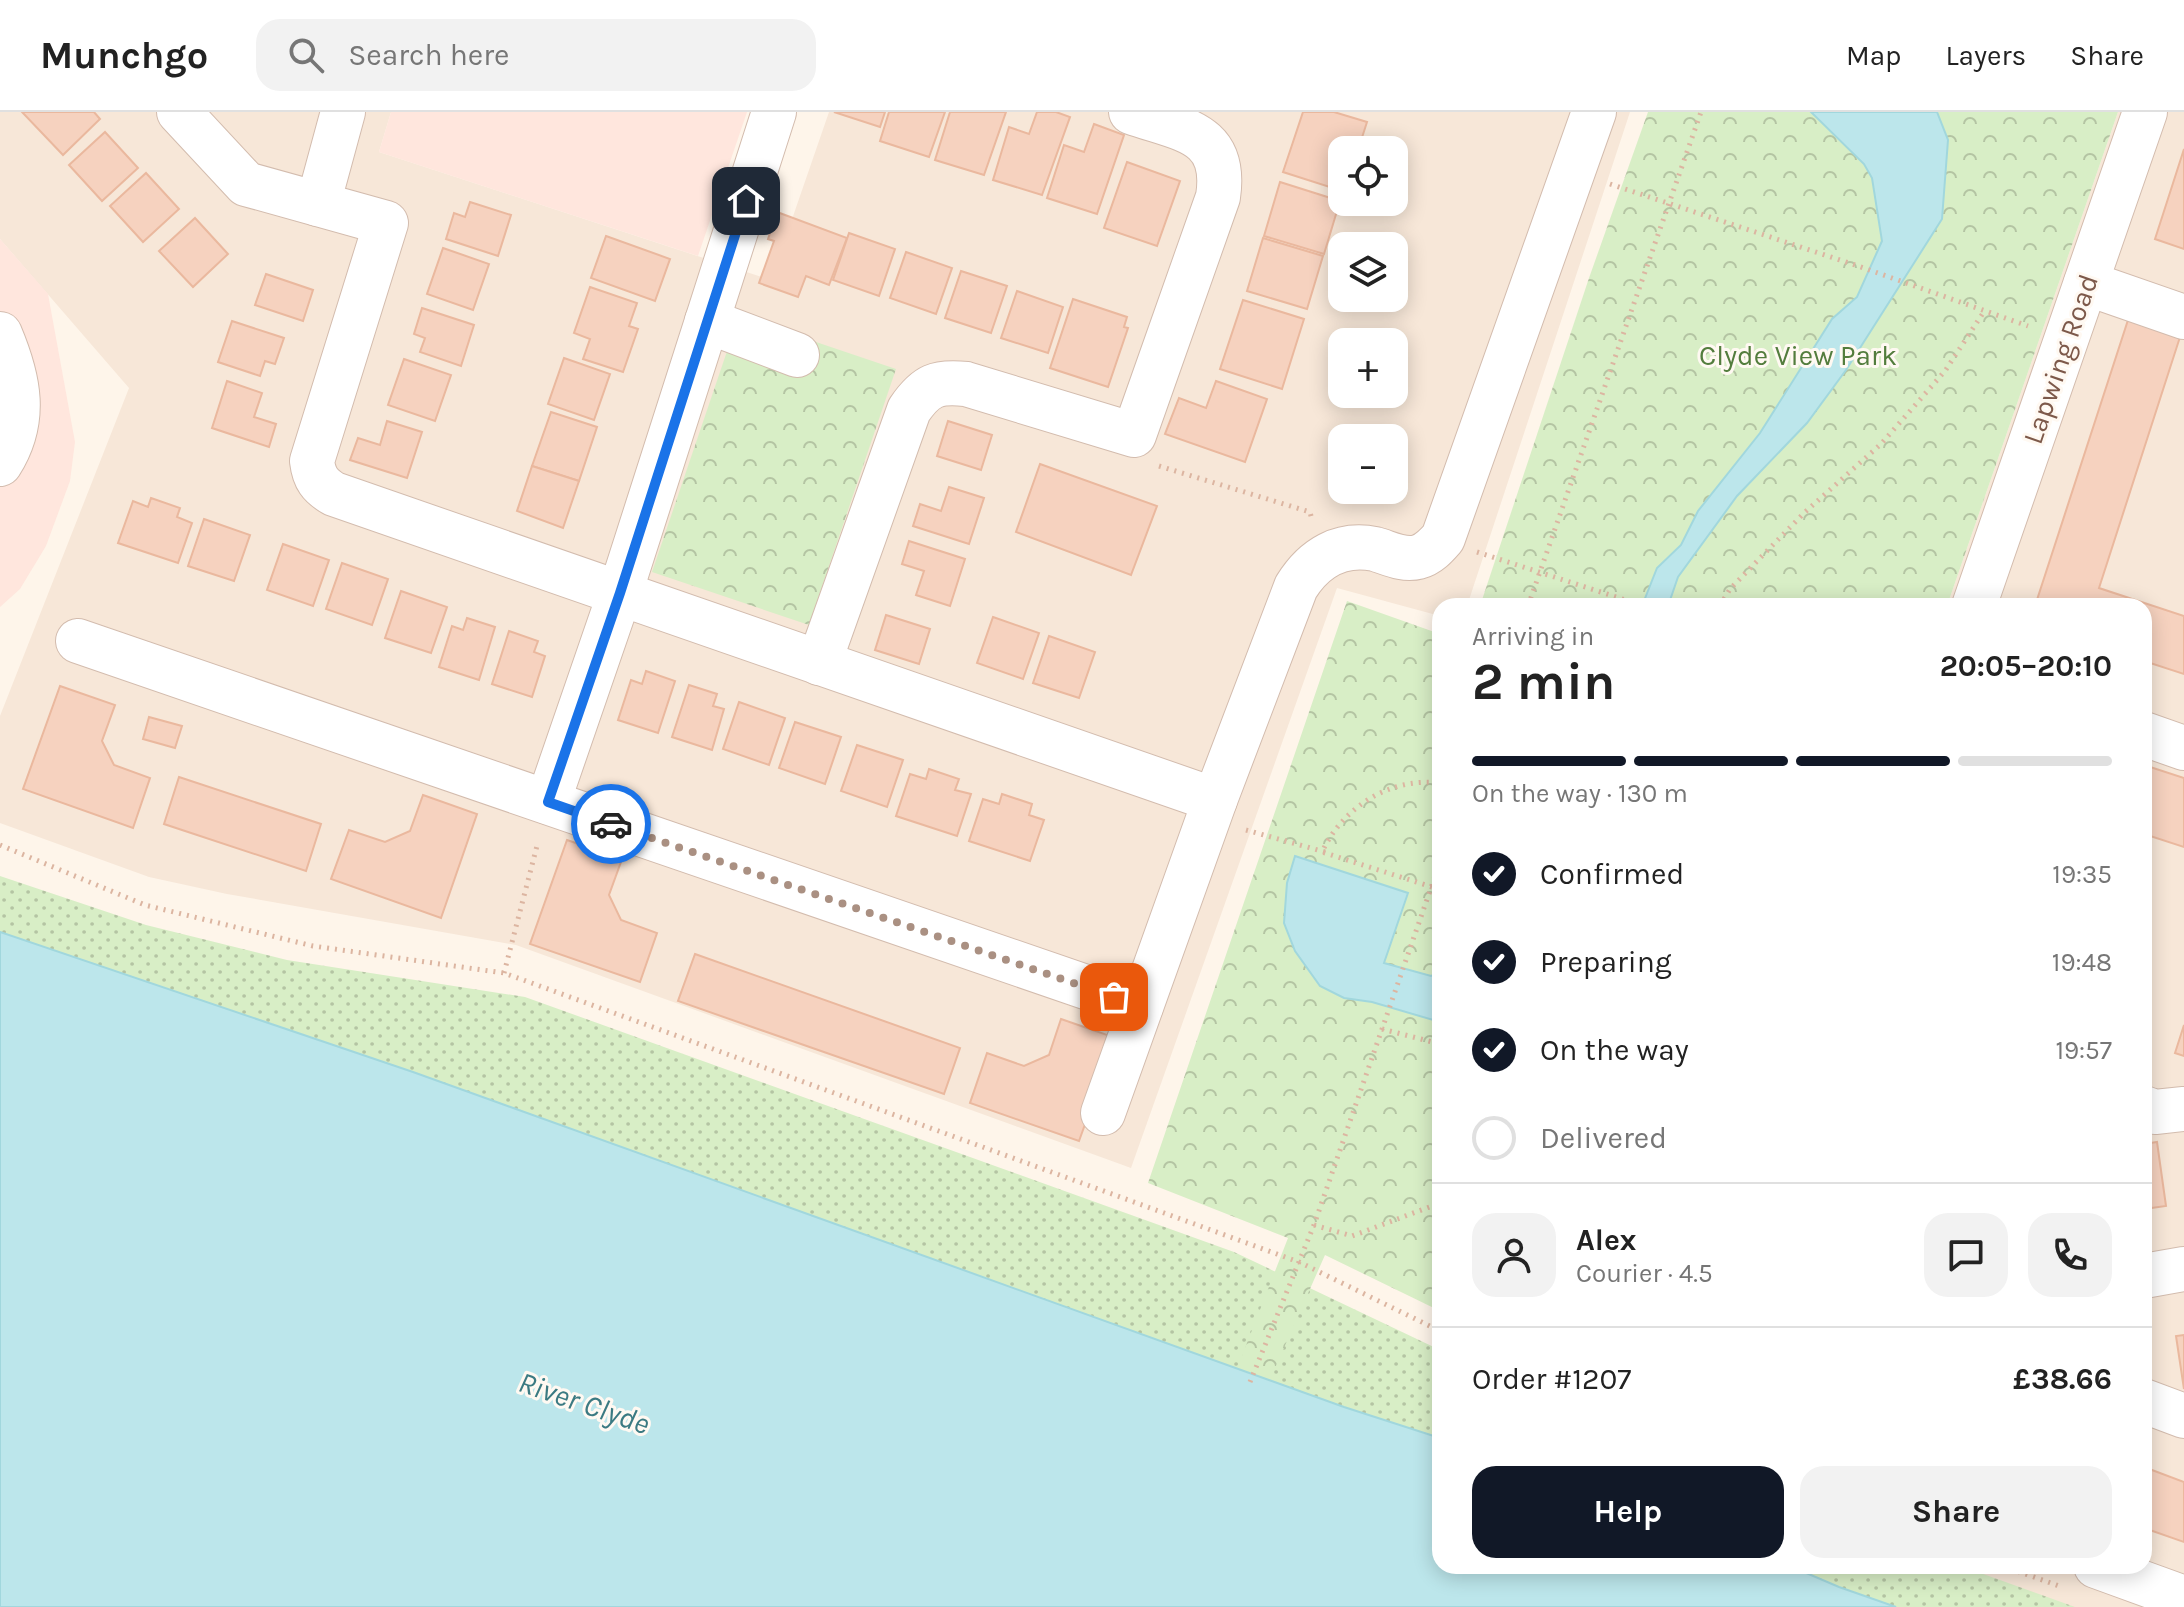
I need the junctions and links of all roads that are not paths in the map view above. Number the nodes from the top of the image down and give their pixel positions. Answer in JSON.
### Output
{"nodes":[{"id":1,"x":179,"y":112,"type":"edge"},
{"id":2,"x":343,"y":112,"type":"edge"},
{"id":3,"x":774,"y":112,"type":"edge"},
{"id":4,"x":1131,"y":112,"type":"edge"},
{"id":5,"x":1594,"y":112,"type":"edge"},
{"id":6,"x":2145,"y":112,"type":"edge"},
{"id":7,"x":318,"y":204,"type":"junction"},
{"id":8,"x":2086,"y":283,"type":"junction"},
{"id":9,"x":2184,"y":317,"type":"edge"},
{"id":10,"x":707,"y":321,"type":"junction"},
{"id":11,"x":0,"y":334,"type":"edge"},
{"id":12,"x":797,"y":355,"type":"dead end"},
{"id":13,"x":0,"y":464,"type":"edge"},
{"id":14,"x":620,"y":593,"type":"junction"},
{"id":15,"x":1977,"y":598,"type":"edge"},
{"id":16,"x":78,"y":641,"type":"dead end"},
{"id":17,"x":819,"y":663,"type":"junction"},
{"id":18,"x":2152,"y":737,"type":"edge"},
{"id":19,"x":2184,"y":748,"type":"edge"},
{"id":20,"x":1215,"y":800,"type":"junction"},
{"id":21,"x":548,"y":802,"type":"junction"},
{"id":22,"x":1141,"y":1006,"type":"junction"},
{"id":23,"x":2184,"y":1109,"type":"edge"},
{"id":24,"x":2152,"y":1111,"type":"edge"},
{"id":25,"x":1103,"y":1113,"type":"dead end"},
{"id":26,"x":2184,"y":1269,"type":"edge"},
{"id":27,"x":2152,"y":1275,"type":"edge"},
{"id":28,"x":2152,"y":1404,"type":"edge"},
{"id":29,"x":2184,"y":1416,"type":"edge"},
{"id":30,"x":2118,"y":1574,"type":"edge"},
{"id":31,"x":2184,"y":1598,"type":"edge"}],
"edges":[{"from":1,"to":7,"type":"street"},
{"from":2,"to":7,"type":"street"},
{"from":3,"to":10,"type":"street"},
{"from":4,"to":17,"type":"street"},
{"from":5,"to":20,"type":"street"},
{"from":6,"to":8,"type":"street","name":"Lapwing Road"},
{"from":7,"to":14,"type":"street"},
{"from":8,"to":9,"type":"street"},
{"from":8,"to":15,"type":"street","name":"Lapwing Road"},
{"from":10,"to":12,"type":"street"},
{"from":10,"to":14,"type":"street"},
{"from":11,"to":13,"type":"street"},
{"from":14,"to":17,"type":"street"},
{"from":14,"to":21,"type":"street"},
{"from":16,"to":21,"type":"street"},
{"from":17,"to":20,"type":"street"},
{"from":18,"to":19,"type":"street"},
{"from":20,"to":22,"type":"street"},
{"from":21,"to":22,"type":"street"},
{"from":22,"to":25,"type":"street"},
{"from":23,"to":24,"type":"street"},
{"from":26,"to":27,"type":"street"},
{"from":28,"to":29,"type":"street"},
{"from":30,"to":31,"type":"street"}]}
